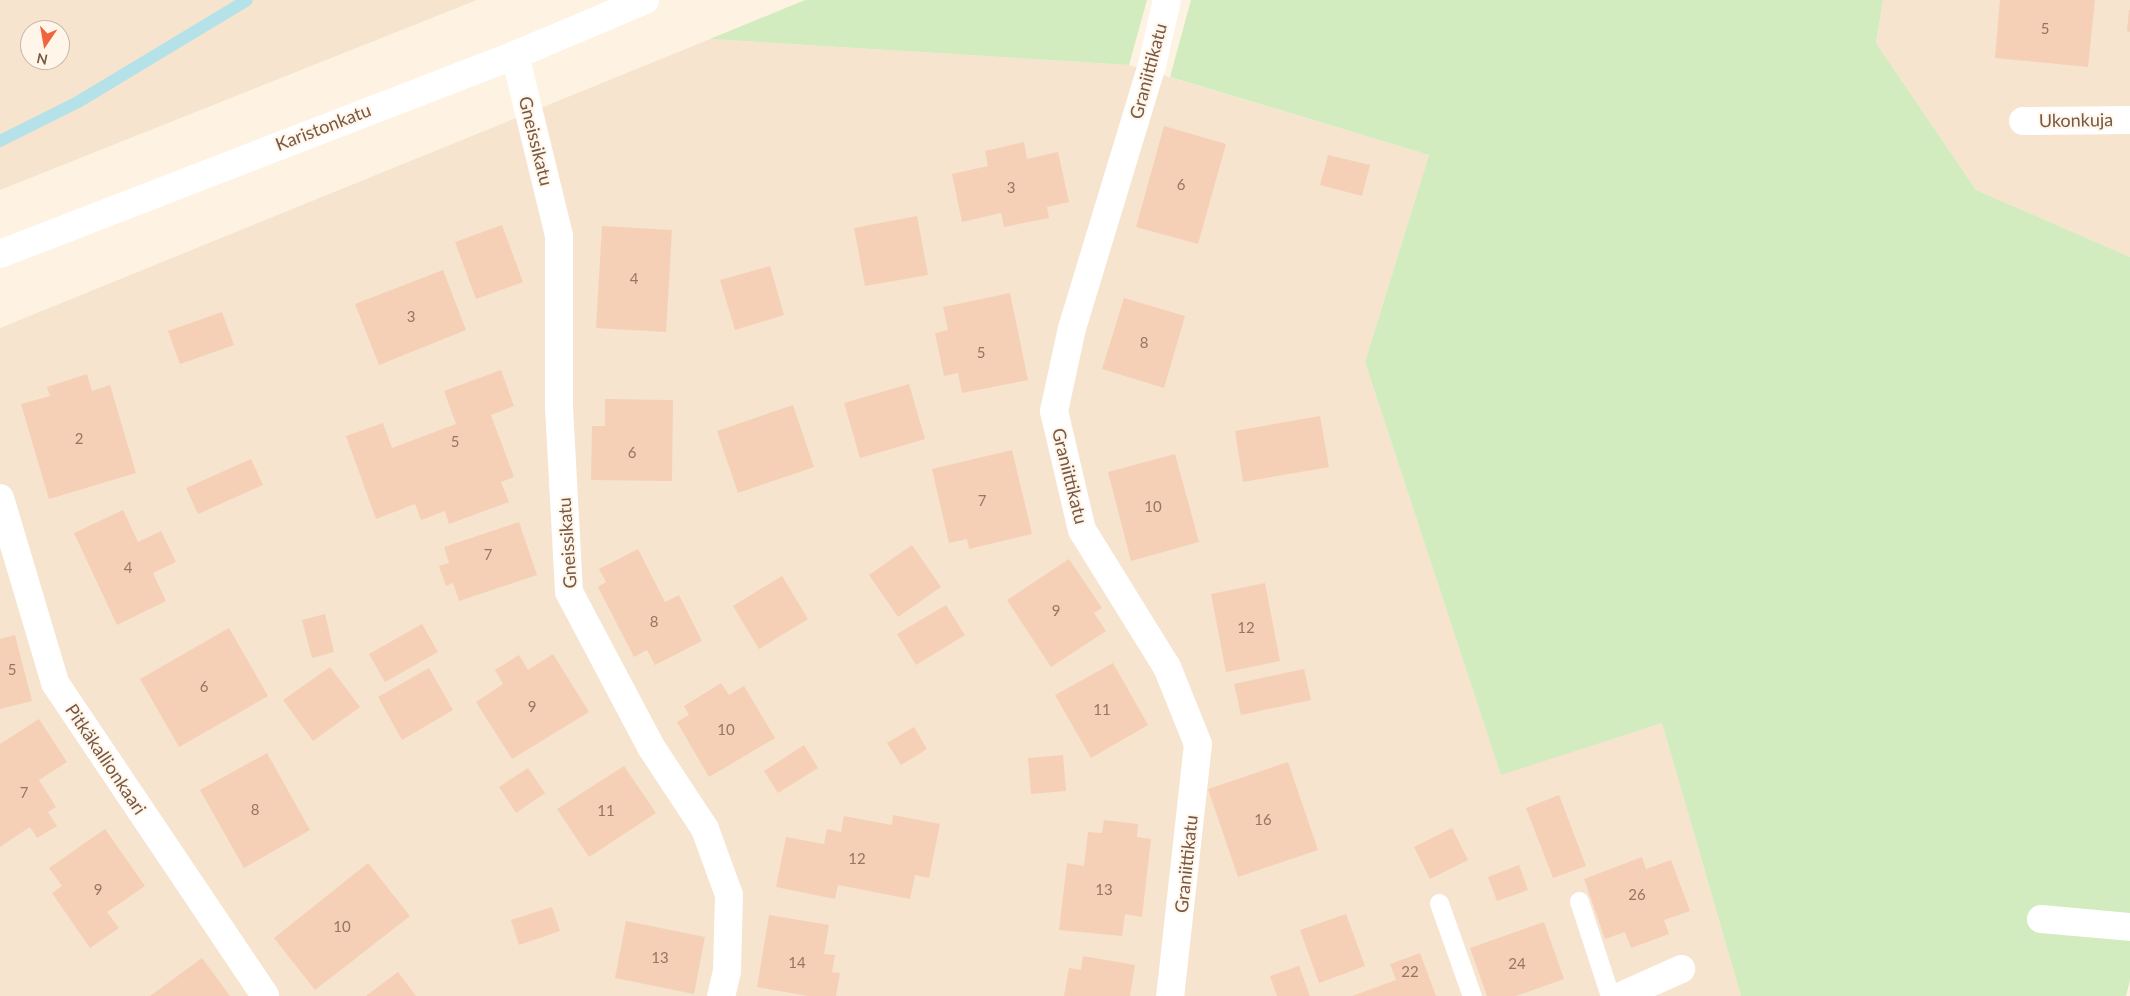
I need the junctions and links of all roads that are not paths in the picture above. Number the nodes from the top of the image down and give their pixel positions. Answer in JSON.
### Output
{"nodes":[{"id":1,"x":645,"y":0,"type":"edge"},
{"id":2,"x":1167,"y":0,"type":"edge"},
{"id":3,"x":515,"y":55,"type":"junction"},
{"id":4,"x":2130,"y":120,"type":"edge"},
{"id":5,"x":2023,"y":121,"type":"dead end"},
{"id":6,"x":0,"y":254,"type":"edge"},
{"id":7,"x":0,"y":498,"type":"edge"},
{"id":8,"x":1578,"y":901,"type":"dead end"},
{"id":9,"x":1439,"y":904,"type":"dead end"},
{"id":10,"x":2041,"y":919,"type":"dead end"},
{"id":11,"x":2130,"y":927,"type":"edge"},
{"id":12,"x":1681,"y":969,"type":"dead end"},
{"id":13,"x":265,"y":996,"type":"edge"},
{"id":14,"x":722,"y":996,"type":"edge"},
{"id":15,"x":1170,"y":996,"type":"edge"},
{"id":16,"x":1472,"y":996,"type":"edge"},
{"id":17,"x":1610,"y":996,"type":"edge"},
{"id":18,"x":1621,"y":996,"type":"edge"}],
"edges":[{"from":1,"to":3,"type":"street","name":"Karistonkatu"},
{"from":2,"to":15,"type":"street","name":"Graniittikatu"},
{"from":3,"to":6,"type":"street","name":"Karistonkatu"},
{"from":3,"to":14,"type":"street","name":"Gneissikatu"},
{"from":4,"to":5,"type":"street","name":"Ukonkuja"},
{"from":7,"to":13,"type":"street","name":"Pitkäkallionkaari"},
{"from":8,"to":17,"type":"lane"},
{"from":9,"to":16,"type":"lane"},
{"from":10,"to":11,"type":"street"},
{"from":12,"to":18,"type":"street"}]}
